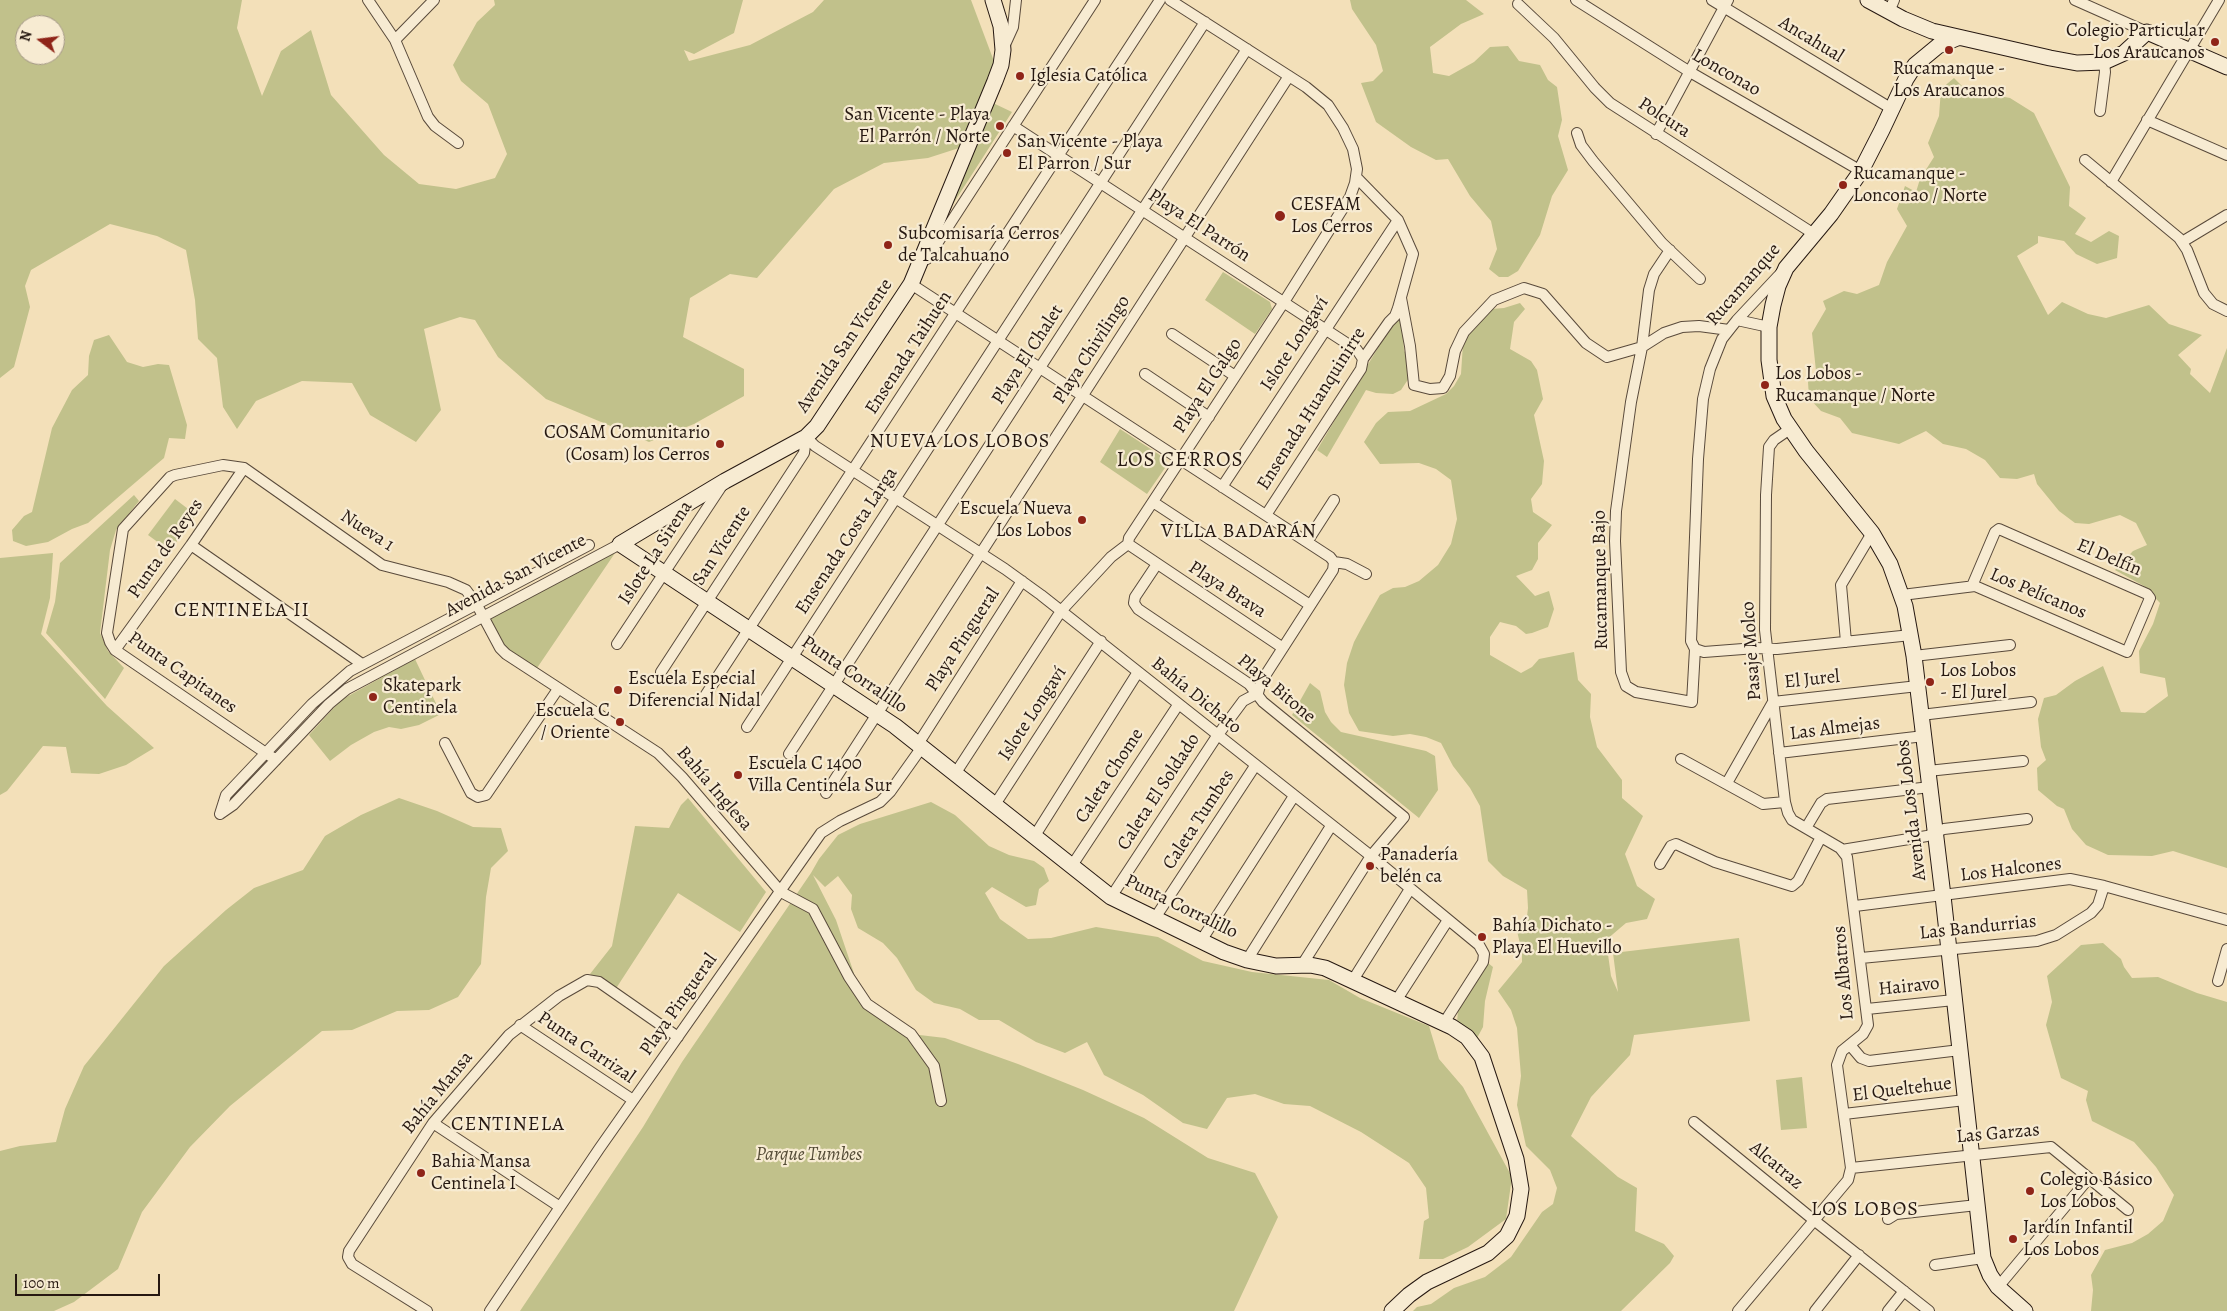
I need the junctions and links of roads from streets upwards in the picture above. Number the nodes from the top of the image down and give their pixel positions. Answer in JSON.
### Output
{"nodes":[{"id":1,"x":368,"y":0,"type":"edge"},
{"id":2,"x":434,"y":0,"type":"edge"},
{"id":3,"x":993,"y":0,"type":"edge"},
{"id":4,"x":1016,"y":0,"type":"edge"},
{"id":5,"x":1095,"y":0,"type":"edge"},
{"id":6,"x":1160,"y":0,"type":"edge"},
{"id":7,"x":1170,"y":0,"type":"edge"},
{"id":8,"x":1576,"y":0,"type":"edge"},
{"id":9,"x":1712,"y":0,"type":"edge"},
{"id":10,"x":1868,"y":0,"type":"edge"},
{"id":11,"x":2075,"y":0,"type":"edge"},
{"id":12,"x":2219,"y":0,"type":"edge"},
{"id":13,"x":1518,"y":4,"type":"dead end"},
{"id":14,"x":1726,"y":4,"type":"edge"},
{"id":15,"x":1892,"y":6,"type":"edge"},
{"id":16,"x":1205,"y":22,"type":"junction"},
{"id":17,"x":2147,"y":32,"type":"junction"},
{"id":18,"x":1957,"y":38,"type":"junction"},
{"id":19,"x":395,"y":40,"type":"junction"},
{"id":20,"x":1002,"y":50,"type":"junction"},
{"id":21,"x":1247,"y":50,"type":"junction"},
{"id":22,"x":2188,"y":50,"type":"junction"},
{"id":23,"x":2104,"y":62,"type":"junction"},
{"id":24,"x":2227,"y":68,"type":"edge"},
{"id":25,"x":1690,"y":72,"type":"junction"},
{"id":26,"x":1289,"y":76,"type":"junction"},
{"id":27,"x":1892,"y":109,"type":"junction"},
{"id":28,"x":2100,"y":111,"type":"dead end"},
{"id":29,"x":2147,"y":120,"type":"junction"},
{"id":30,"x":1013,"y":126,"type":"junction"},
{"id":31,"x":1577,"y":133,"type":"dead end"},
{"id":32,"x":1656,"y":134,"type":"junction"},
{"id":33,"x":458,"y":143,"type":"dead end"},
{"id":34,"x":1058,"y":155,"type":"junction"},
{"id":35,"x":2227,"y":155,"type":"edge"},
{"id":36,"x":2085,"y":160,"type":"dead end"},
{"id":37,"x":1861,"y":171,"type":"junction"},
{"id":38,"x":1357,"y":178,"type":"junction"},
{"id":39,"x":2111,"y":182,"type":"junction"},
{"id":40,"x":1101,"y":183,"type":"junction"},
{"id":41,"x":1143,"y":210,"type":"junction"},
{"id":42,"x":2227,"y":215,"type":"edge"},
{"id":43,"x":1398,"y":220,"type":"junction"},
{"id":44,"x":1814,"y":234,"type":"junction"},
{"id":45,"x":1185,"y":238,"type":"junction"},
{"id":46,"x":2182,"y":242,"type":"junction"},
{"id":47,"x":1670,"y":250,"type":"junction"},
{"id":48,"x":1786,"y":268,"type":"junction"},
{"id":49,"x":1700,"y":279,"type":"dead end"},
{"id":50,"x":911,"y":284,"type":"junction"},
{"id":51,"x":1401,"y":298,"type":"junction"},
{"id":52,"x":1284,"y":302,"type":"junction"},
{"id":53,"x":2227,"y":311,"type":"edge"},
{"id":54,"x":955,"y":313,"type":"junction"},
{"id":55,"x":1737,"y":320,"type":"junction"},
{"id":56,"x":1769,"y":328,"type":"junction"},
{"id":57,"x":1326,"y":330,"type":"junction"},
{"id":58,"x":1729,"y":330,"type":"junction"},
{"id":59,"x":1172,"y":334,"type":"dead end"},
{"id":60,"x":998,"y":341,"type":"junction"},
{"id":61,"x":1642,"y":347,"type":"junction"},
{"id":62,"x":1363,"y":359,"type":"junction"},
{"id":63,"x":1040,"y":368,"type":"junction"},
{"id":64,"x":1145,"y":374,"type":"dead end"},
{"id":65,"x":1236,"y":376,"type":"junction"},
{"id":66,"x":1083,"y":396,"type":"junction"},
{"id":67,"x":1209,"y":417,"type":"junction"},
{"id":68,"x":1790,"y":429,"type":"junction"},
{"id":69,"x":806,"y":438,"type":"junction"},
{"id":70,"x":1180,"y":460,"type":"junction"},
{"id":71,"x":244,"y":468,"type":"junction"},
{"id":72,"x":853,"y":470,"type":"junction"},
{"id":73,"x":725,"y":481,"type":"junction"},
{"id":74,"x":1222,"y":487,"type":"junction"},
{"id":75,"x":896,"y":498,"type":"junction"},
{"id":76,"x":1334,"y":500,"type":"dead end"},
{"id":77,"x":1153,"y":502,"type":"junction"},
{"id":78,"x":1266,"y":515,"type":"junction"},
{"id":79,"x":938,"y":526,"type":"junction"},
{"id":80,"x":1872,"y":534,"type":"junction"},
{"id":81,"x":1307,"y":542,"type":"junction"},
{"id":82,"x":620,"y":544,"type":"junction"},
{"id":83,"x":1128,"y":544,"type":"junction"},
{"id":84,"x":589,"y":545,"type":"dead end"},
{"id":85,"x":191,"y":546,"type":"junction"},
{"id":86,"x":981,"y":554,"type":"junction"},
{"id":87,"x":1334,"y":562,"type":"junction"},
{"id":88,"x":1156,"y":564,"type":"junction"},
{"id":89,"x":665,"y":573,"type":"junction"},
{"id":90,"x":1366,"y":574,"type":"dead end"},
{"id":91,"x":1022,"y":581,"type":"junction"},
{"id":92,"x":1972,"y":586,"type":"junction"},
{"id":93,"x":1902,"y":595,"type":"junction"},
{"id":94,"x":707,"y":601,"type":"junction"},
{"id":95,"x":477,"y":605,"type":"junction"},
{"id":96,"x":1310,"y":606,"type":"junction"},
{"id":97,"x":1061,"y":611,"type":"junction"},
{"id":98,"x":483,"y":616,"type":"junction"},
{"id":99,"x":749,"y":629,"type":"junction"},
{"id":100,"x":1911,"y":635,"type":"junction"},
{"id":101,"x":1101,"y":641,"type":"junction"},
{"id":102,"x":1846,"y":642,"type":"junction"},
{"id":103,"x":617,"y":644,"type":"dead end"},
{"id":104,"x":2010,"y":645,"type":"dead end"},
{"id":105,"x":1283,"y":648,"type":"junction"},
{"id":106,"x":1695,"y":649,"type":"junction"},
{"id":107,"x":1767,"y":649,"type":"junction"},
{"id":108,"x":115,"y":650,"type":"junction"},
{"id":109,"x":2127,"y":652,"type":"joint"},
{"id":110,"x":1914,"y":656,"type":"junction"},
{"id":111,"x":792,"y":657,"type":"junction"},
{"id":112,"x":362,"y":664,"type":"junction"},
{"id":113,"x":660,"y":672,"type":"dead end"},
{"id":114,"x":1138,"y":672,"type":"junction"},
{"id":115,"x":834,"y":685,"type":"junction"},
{"id":116,"x":1918,"y":686,"type":"junction"},
{"id":117,"x":558,"y":689,"type":"junction"},
{"id":118,"x":1258,"y":693,"type":"junction"},
{"id":119,"x":703,"y":700,"type":"dead end"},
{"id":120,"x":1692,"y":702,"type":"joint"},
{"id":121,"x":1773,"y":702,"type":"junction"},
{"id":122,"x":2032,"y":702,"type":"dead end"},
{"id":123,"x":1178,"y":705,"type":"junction"},
{"id":124,"x":878,"y":714,"type":"junction"},
{"id":125,"x":1921,"y":715,"type":"junction"},
{"id":126,"x":747,"y":727,"type":"dead end"},
{"id":127,"x":1217,"y":736,"type":"junction"},
{"id":128,"x":1924,"y":736,"type":"junction"},
{"id":129,"x":445,"y":743,"type":"dead end"},
{"id":130,"x":920,"y":745,"type":"junction"},
{"id":131,"x":266,"y":753,"type":"junction"},
{"id":132,"x":1780,"y":753,"type":"junction"},
{"id":133,"x":789,"y":754,"type":"dead end"},
{"id":134,"x":1681,"y":759,"type":"dead end"},
{"id":135,"x":276,"y":760,"type":"junction"},
{"id":136,"x":2023,"y":761,"type":"dead end"},
{"id":137,"x":1255,"y":766,"type":"junction"},
{"id":138,"x":955,"y":774,"type":"junction"},
{"id":139,"x":1929,"y":779,"type":"junction"},
{"id":140,"x":1726,"y":783,"type":"junction"},
{"id":141,"x":826,"y":794,"type":"dead end"},
{"id":142,"x":1294,"y":796,"type":"junction"},
{"id":143,"x":1785,"y":802,"type":"junction"},
{"id":144,"x":994,"y":806,"type":"junction"},
{"id":145,"x":2027,"y":819,"type":"dead end"},
{"id":146,"x":1331,"y":826,"type":"junction"},
{"id":147,"x":1806,"y":828,"type":"junction"},
{"id":148,"x":1935,"y":833,"type":"junction"},
{"id":149,"x":1034,"y":837,"type":"junction"},
{"id":150,"x":1821,"y":837,"type":"junction"},
{"id":151,"x":1842,"y":850,"type":"junction"},
{"id":152,"x":1371,"y":856,"type":"junction"},
{"id":153,"x":1660,"y":864,"type":"dead end"},
{"id":154,"x":1071,"y":866,"type":"junction"},
{"id":155,"x":2104,"y":886,"type":"junction"},
{"id":156,"x":1410,"y":889,"type":"junction"},
{"id":157,"x":781,"y":892,"type":"junction"},
{"id":158,"x":1112,"y":896,"type":"junction"},
{"id":159,"x":1943,"y":896,"type":"junction"},
{"id":160,"x":1855,"y":906,"type":"junction"},
{"id":161,"x":1155,"y":918,"type":"junction"},
{"id":162,"x":1448,"y":920,"type":"junction"},
{"id":163,"x":2227,"y":920,"type":"edge"},
{"id":164,"x":1201,"y":941,"type":"junction"},
{"id":165,"x":2227,"y":949,"type":"edge"},
{"id":166,"x":1949,"y":950,"type":"junction"},
{"id":167,"x":1861,"y":958,"type":"junction"},
{"id":168,"x":1247,"y":960,"type":"junction"},
{"id":169,"x":1302,"y":965,"type":"junction"},
{"id":170,"x":1352,"y":980,"type":"junction"},
{"id":171,"x":2218,"y":981,"type":"dead end"},
{"id":172,"x":1954,"y":1000,"type":"junction"},
{"id":173,"x":1396,"y":1001,"type":"junction"},
{"id":174,"x":1867,"y":1009,"type":"junction"},
{"id":175,"x":1444,"y":1023,"type":"junction"},
{"id":176,"x":520,"y":1025,"type":"junction"},
{"id":177,"x":678,"y":1037,"type":"junction"},
{"id":178,"x":1850,"y":1045,"type":"junction"},
{"id":179,"x":1960,"y":1050,"type":"junction"},
{"id":180,"x":633,"y":1100,"type":"junction"},
{"id":181,"x":1965,"y":1100,"type":"junction"},
{"id":182,"x":941,"y":1101,"type":"dead end"},
{"id":183,"x":1844,"y":1114,"type":"junction"},
{"id":184,"x":1694,"y":1122,"type":"dead end"},
{"id":185,"x":433,"y":1123,"type":"junction"},
{"id":186,"x":1971,"y":1154,"type":"junction"},
{"id":187,"x":1851,"y":1168,"type":"junction"},
{"id":188,"x":2089,"y":1178,"type":"junction"},
{"id":189,"x":1977,"y":1204,"type":"junction"},
{"id":190,"x":560,"y":1207,"type":"junction"},
{"id":191,"x":2128,"y":1210,"type":"dead end"},
{"id":192,"x":1888,"y":1219,"type":"dead end"},
{"id":193,"x":1815,"y":1221,"type":"junction"},
{"id":194,"x":1859,"y":1255,"type":"junction"},
{"id":195,"x":1983,"y":1258,"type":"junction"},
{"id":196,"x":1935,"y":1265,"type":"dead end"},
{"id":197,"x":1998,"y":1287,"type":"junction"},
{"id":198,"x":1904,"y":1291,"type":"junction"},
{"id":199,"x":1734,"y":1310,"type":"edge"},
{"id":200,"x":427,"y":1311,"type":"edge"},
{"id":201,"x":490,"y":1311,"type":"edge"},
{"id":202,"x":1392,"y":1311,"type":"edge"},
{"id":203,"x":1815,"y":1311,"type":"edge"},
{"id":204,"x":1888,"y":1311,"type":"edge"},
{"id":205,"x":1929,"y":1311,"type":"edge"},
{"id":206,"x":2025,"y":1311,"type":"edge"}],
"edges":[{"from":1,"to":19,"type":"street"},
{"from":2,"to":19,"type":"street"},
{"from":3,"to":20,"type":"street"},
{"from":4,"to":20,"type":"street"},
{"from":5,"to":30,"type":"street","name":"Avenida San Vicente"},
{"from":6,"to":34,"type":"street","name":"Ensenada Taihuen"},
{"from":7,"to":16,"type":"street"},
{"from":8,"to":25,"type":"street","name":"Lonconao"},
{"from":9,"to":14,"type":"street","name":"Ancahual"},
{"from":10,"to":15,"type":"street"},
{"from":11,"to":17,"type":"street"},
{"from":12,"to":22,"type":"street"},
{"from":13,"to":32,"type":"street","name":"Polcura"},
{"from":14,"to":25,"type":"street"},
{"from":14,"to":27,"type":"street","name":"Ancahual"},
{"from":15,"to":18,"type":"street"},
{"from":16,"to":21,"type":"street"},
{"from":16,"to":40,"type":"street","name":"Ensenada Costa Larga"},
{"from":17,"to":22,"type":"street"},
{"from":17,"to":23,"type":"street"},
{"from":18,"to":23,"type":"street"},
{"from":18,"to":27,"type":"street","name":"Rucamanque"},
{"from":19,"to":33,"type":"street"},
{"from":20,"to":50,"type":"street"},
{"from":21,"to":26,"type":"street"},
{"from":21,"to":41,"type":"street","name":"Playa El Chalet"},
{"from":22,"to":24,"type":"street"},
{"from":22,"to":29,"type":"street"},
{"from":23,"to":28,"type":"street"},
{"from":25,"to":32,"type":"street"},
{"from":25,"to":37,"type":"street","name":"Lonconao"},
{"from":26,"to":38,"type":"street"},
{"from":26,"to":45,"type":"street","name":"Playa Chivilingo"},
{"from":27,"to":37,"type":"street","name":"Rucamanque"},
{"from":29,"to":35,"type":"street"},
{"from":29,"to":39,"type":"street"},
{"from":30,"to":34,"type":"street","name":"Playa El Parrón"},
{"from":30,"to":50,"type":"street","name":"Avenida San Vicente"},
{"from":31,"to":47,"type":"street","name":"Rucamanque"},
{"from":32,"to":44,"type":"street","name":"Polcura"},
{"from":34,"to":40,"type":"street","name":"Playa El Parrón"},
{"from":34,"to":54,"type":"street","name":"Ensenada Taihuen"},
{"from":36,"to":39,"type":"street"},
{"from":37,"to":44,"type":"street","name":"Rucamanque"},
{"from":38,"to":43,"type":"street"},
{"from":38,"to":52,"type":"street","name":"Playa El Galgo"},
{"from":39,"to":46,"type":"street"},
{"from":40,"to":41,"type":"street","name":"Playa El Parrón"},
{"from":40,"to":60,"type":"street","name":"Ensenada Costa Larga"},
{"from":41,"to":45,"type":"street","name":"Playa El Parrón"},
{"from":41,"to":63,"type":"street","name":"Playa El Chalet"},
{"from":42,"to":46,"type":"street"},
{"from":43,"to":51,"type":"street","name":"Ensenada Huanquinirre"},
{"from":43,"to":57,"type":"street","name":"Islote Longaví"},
{"from":44,"to":48,"type":"street","name":"Rucamanque"},
{"from":45,"to":52,"type":"street","name":"Playa El Parrón"},
{"from":45,"to":66,"type":"street","name":"Playa Chivilingo"},
{"from":46,"to":53,"type":"street"},
{"from":47,"to":49,"type":"street","name":"Rucamanque"},
{"from":47,"to":61,"type":"street"},
{"from":48,"to":55,"type":"street","name":"Rucamanque"},
{"from":48,"to":56,"type":"street","name":"Avenida Los Lobos"},
{"from":50,"to":54,"type":"street"},
{"from":50,"to":69,"type":"street","name":"Avenida San Vicente"},
{"from":51,"to":61,"type":"street"},
{"from":51,"to":62,"type":"street","name":"Ensenada Huanquinirre"},
{"from":52,"to":57,"type":"street","name":"Playa El Parrón"},
{"from":52,"to":65,"type":"street","name":"Playa El Galgo"},
{"from":54,"to":60,"type":"street"},
{"from":54,"to":72,"type":"street","name":"Ensenada Taihuen"},
{"from":55,"to":56,"type":"street"},
{"from":55,"to":58,"type":"street","name":"Rucamanque"},
{"from":56,"to":68,"type":"street","name":"Avenida Los Lobos"},
{"from":57,"to":62,"type":"street","name":"Playa El Parrón"},
{"from":57,"to":74,"type":"street","name":"Islote Longaví"},
{"from":58,"to":61,"type":"street"},
{"from":58,"to":106,"type":"street","name":"Rucamanque"},
{"from":59,"to":65,"type":"street"},
{"from":60,"to":63,"type":"street"},
{"from":60,"to":75,"type":"street","name":"Ensenada Costa Larga"},
{"from":61,"to":120,"type":"street","name":"Rucamanque Bajo"},
{"from":62,"to":78,"type":"street","name":"Ensenada Huanquinirre"},
{"from":63,"to":66,"type":"street"},
{"from":63,"to":79,"type":"street","name":"Playa El Chalet"},
{"from":64,"to":67,"type":"street"},
{"from":65,"to":67,"type":"street","name":"Playa El Galgo"},
{"from":66,"to":70,"type":"street"},
{"from":66,"to":86,"type":"street","name":"Playa Chivilingo"},
{"from":67,"to":70,"type":"street","name":"Playa El Galgo"},
{"from":68,"to":80,"type":"street","name":"Avenida Los Lobos"},
{"from":68,"to":107,"type":"street","name":"Pasaje Molco"},
{"from":69,"to":72,"type":"street","name":"Bahía Dichato"},
{"from":69,"to":73,"type":"street","name":"Avenida San Vicente"},
{"from":69,"to":94,"type":"street","name":"San Vicente"},
{"from":70,"to":74,"type":"street"},
{"from":70,"to":77,"type":"street","name":"Playa El Galgo"},
{"from":71,"to":85,"type":"street","name":"Punta de Reyes"},
{"from":71,"to":95,"type":"street","name":"Nueva 1"},
{"from":71,"to":108,"type":"street","name":"Punta Capitanes"},
{"from":72,"to":75,"type":"street","name":"Bahía Dichato"},
{"from":72,"to":99,"type":"street","name":"Ensenada Taihuen"},
{"from":73,"to":82,"type":"street","name":"Avenida San Vicente"},
{"from":73,"to":89,"type":"street","name":"Islote La Sirena"},
{"from":74,"to":78,"type":"street"},
{"from":75,"to":79,"type":"street","name":"Bahía Dichato"},
{"from":75,"to":111,"type":"street","name":"Ensenada Costa Larga"},
{"from":76,"to":81,"type":"street"},
{"from":77,"to":83,"type":"street","name":"Playa El Galgo"},
{"from":77,"to":96,"type":"street"},
{"from":78,"to":81,"type":"street"},
{"from":79,"to":86,"type":"street","name":"Bahía Dichato"},
{"from":79,"to":115,"type":"street","name":"Playa El Chalet"},
{"from":80,"to":93,"type":"street","name":"Avenida Los Lobos"},
{"from":80,"to":102,"type":"street"},
{"from":81,"to":87,"type":"street"},
{"from":82,"to":89,"type":"street","name":"Punta Corralillo"},
{"from":82,"to":98,"type":"street","name":"Avenida San Vicente"},
{"from":83,"to":88,"type":"street","name":"Playa Brava"},
{"from":83,"to":97,"type":"street","name":"Playa El Galgo"},
{"from":84,"to":95,"type":"street","name":"Avenida San Vicente"},
{"from":85,"to":108,"type":"street","name":"Punta de Reyes"},
{"from":85,"to":112,"type":"street"},
{"from":86,"to":91,"type":"street","name":"Bahía Dichato"},
{"from":86,"to":124,"type":"street","name":"Playa Chivilingo"},
{"from":87,"to":90,"type":"street"},
{"from":87,"to":96,"type":"street","name":"Caleta El Soldado"},
{"from":88,"to":105,"type":"street","name":"Playa Brava"},
{"from":88,"to":118,"type":"street","name":"Playa Bitone"},
{"from":89,"to":94,"type":"street","name":"Punta Corralillo"},
{"from":89,"to":103,"type":"street","name":"Islote La Sirena"},
{"from":91,"to":97,"type":"street","name":"Bahía Dichato"},
{"from":91,"to":130,"type":"street","name":"Playa Pingueral"},
{"from":92,"to":93,"type":"street","name":"Los Pelícanos"},
{"from":92,"to":109,"type":"street","name":"Los Pelícanos"},
{"from":92,"to":109,"type":"street","name":"El Delfín"},
{"from":93,"to":100,"type":"street","name":"Avenida Los Lobos"},
{"from":94,"to":99,"type":"street","name":"Punta Corralillo"},
{"from":94,"to":113,"type":"street","name":"San Vicente"},
{"from":95,"to":98,"type":"street","name":"Bahía Inglesa"},
{"from":95,"to":112,"type":"street","name":"Avenida San Vicente"},
{"from":96,"to":105,"type":"street","name":"Caleta El Soldado"},
{"from":97,"to":101,"type":"street","name":"Bahía Dichato"},
{"from":97,"to":138,"type":"street","name":"Playa El Galgo"},
{"from":98,"to":117,"type":"street","name":"Bahía Inglesa"},
{"from":98,"to":135,"type":"street","name":"Avenida San Vicente"},
{"from":99,"to":111,"type":"street","name":"Punta Corralillo"},
{"from":99,"to":119,"type":"street","name":"Ensenada Taihuen"},
{"from":100,"to":102,"type":"street"},
{"from":100,"to":110,"type":"street","name":"Avenida Los Lobos"},
{"from":101,"to":114,"type":"street","name":"Bahía Dichato"},
{"from":101,"to":144,"type":"street","name":"Islote Longaví"},
{"from":102,"to":107,"type":"street"},
{"from":104,"to":110,"type":"street"},
{"from":105,"to":118,"type":"street","name":"Caleta El Soldado"},
{"from":106,"to":107,"type":"street"},
{"from":106,"to":120,"type":"street","name":"Rucamanque"},
{"from":107,"to":121,"type":"street","name":"Pasaje Molco"},
{"from":108,"to":131,"type":"street","name":"Punta Capitanes"},
{"from":110,"to":116,"type":"street","name":"Avenida Los Lobos"},
{"from":111,"to":115,"type":"street","name":"Punta Corralillo"},
{"from":111,"to":126,"type":"street","name":"Ensenada Costa Larga"},
{"from":112,"to":131,"type":"street","name":"Avenida San Vicente"},
{"from":114,"to":123,"type":"street","name":"Bahía Dichato"},
{"from":114,"to":149,"type":"street"},
{"from":115,"to":124,"type":"street","name":"Punta Corralillo"},
{"from":115,"to":133,"type":"street","name":"Playa El Chalet"},
{"from":116,"to":121,"type":"street","name":"El Jurel"},
{"from":116,"to":125,"type":"street","name":"Avenida Los Lobos"},
{"from":117,"to":129,"type":"street"},
{"from":117,"to":157,"type":"street","name":"Bahía Inglesa"},
{"from":118,"to":127,"type":"street","name":"Caleta El Soldado"},
{"from":118,"to":152,"type":"street","name":"Playa Bitone"},
{"from":121,"to":132,"type":"street","name":"Pasaje Molco"},
{"from":121,"to":140,"type":"street","name":"El Jurel"},
{"from":122,"to":125,"type":"street"},
{"from":123,"to":127,"type":"street","name":"Bahía Dichato"},
{"from":123,"to":154,"type":"street","name":"Caleta Chome"},
{"from":124,"to":130,"type":"street","name":"Punta Corralillo"},
{"from":124,"to":141,"type":"street","name":"Playa Chivilingo"},
{"from":125,"to":128,"type":"street","name":"Avenida Los Lobos"},
{"from":127,"to":137,"type":"street","name":"Bahía Dichato"},
{"from":127,"to":158,"type":"street","name":"Caleta El Soldado"},
{"from":128,"to":132,"type":"street","name":"Las Almejas"},
{"from":128,"to":139,"type":"street","name":"Avenida Los Lobos"},
{"from":130,"to":138,"type":"street","name":"Punta Corralillo"},
{"from":130,"to":157,"type":"street","name":"Playa Pingueral"},
{"from":131,"to":135,"type":"street","name":"Punta Capitanes"},
{"from":131,"to":135,"type":"street","name":"Avenida San Vicente"},
{"from":132,"to":143,"type":"street","name":"Pasaje Molco"},
{"from":134,"to":140,"type":"street"},
{"from":136,"to":139,"type":"street"},
{"from":137,"to":142,"type":"street","name":"Bahía Dichato"},
{"from":137,"to":161,"type":"street","name":"Caleta Tumbes"},
{"from":138,"to":144,"type":"street","name":"Punta Corralillo"},
{"from":139,"to":147,"type":"street"},
{"from":139,"to":148,"type":"street","name":"Avenida Los Lobos"},
{"from":140,"to":143,"type":"street"},
{"from":142,"to":146,"type":"street","name":"Bahía Dichato"},
{"from":142,"to":164,"type":"street"},
{"from":143,"to":147,"type":"street","name":"Pasaje Molco"},
{"from":144,"to":149,"type":"street","name":"Punta Corralillo"},
{"from":145,"to":148,"type":"street"},
{"from":146,"to":152,"type":"street","name":"Bahía Dichato"},
{"from":146,"to":168,"type":"street"},
{"from":147,"to":150,"type":"street","name":"Pasaje Molco"},
{"from":148,"to":151,"type":"street"},
{"from":148,"to":159,"type":"street","name":"Avenida Los Lobos"},
{"from":149,"to":154,"type":"street","name":"Punta Corralillo"},
{"from":150,"to":151,"type":"street","name":"Pasaje Molco"},
{"from":150,"to":153,"type":"street"},
{"from":151,"to":160,"type":"street","name":"Los Albatros"},
{"from":152,"to":156,"type":"street","name":"Bahía Dichato"},
{"from":152,"to":169,"type":"street"},
{"from":154,"to":158,"type":"street","name":"Punta Corralillo"},
{"from":155,"to":159,"type":"street","name":"Los Halcones"},
{"from":155,"to":163,"type":"street","name":"Los Halcones"},
{"from":155,"to":166,"type":"street","name":"Las Bandurrias"},
{"from":156,"to":162,"type":"street","name":"Bahía Dichato"},
{"from":156,"to":170,"type":"street"},
{"from":157,"to":177,"type":"street","name":"Playa Pingueral"},
{"from":157,"to":182,"type":"street","name":"Bahía Inglesa"},
{"from":158,"to":161,"type":"street","name":"Punta Corralillo"},
{"from":159,"to":160,"type":"street","name":"Los Halcones"},
{"from":159,"to":166,"type":"street","name":"Avenida Los Lobos"},
{"from":160,"to":167,"type":"street","name":"Los Albatros"},
{"from":161,"to":164,"type":"street","name":"Punta Corralillo"},
{"from":162,"to":173,"type":"street"},
{"from":162,"to":175,"type":"street","name":"Bahía Dichato"},
{"from":164,"to":168,"type":"street","name":"Punta Corralillo"},
{"from":165,"to":171,"type":"street"},
{"from":166,"to":167,"type":"street","name":"Las Bandurrias"},
{"from":166,"to":172,"type":"street","name":"Avenida Los Lobos"},
{"from":167,"to":174,"type":"street","name":"Los Albatros"},
{"from":168,"to":169,"type":"street","name":"Punta Corralillo"},
{"from":169,"to":170,"type":"street","name":"Punta Corralillo"},
{"from":170,"to":173,"type":"street","name":"Punta Corralillo"},
{"from":172,"to":174,"type":"street","name":"Hairavo"},
{"from":172,"to":179,"type":"street","name":"Avenida Los Lobos"},
{"from":173,"to":175,"type":"street","name":"Punta Corralillo"},
{"from":174,"to":178,"type":"street","name":"Los Albatros"},
{"from":175,"to":202,"type":"street","name":"Punta Corralillo"},
{"from":176,"to":177,"type":"street","name":"Bahía Mansa"},
{"from":176,"to":180,"type":"street","name":"Punta Carrizal"},
{"from":176,"to":185,"type":"street","name":"Bahía Mansa"},
{"from":177,"to":180,"type":"street","name":"Playa Pingueral"},
{"from":178,"to":179,"type":"street"},
{"from":178,"to":183,"type":"street","name":"Los Albatros"},
{"from":179,"to":181,"type":"street","name":"Avenida Los Lobos"},
{"from":180,"to":190,"type":"street","name":"Playa Pingueral"},
{"from":181,"to":183,"type":"street","name":"El Queltehue"},
{"from":181,"to":186,"type":"street","name":"Avenida Los Lobos"},
{"from":183,"to":187,"type":"street","name":"Los Albatros"},
{"from":184,"to":193,"type":"street","name":"Alcatraz"},
{"from":185,"to":190,"type":"street"},
{"from":185,"to":200,"type":"street","name":"Bahía Mansa"},
{"from":186,"to":187,"type":"street","name":"Las Garzas"},
{"from":186,"to":188,"type":"street","name":"Las Garzas"},
{"from":186,"to":189,"type":"street","name":"Avenida Los Lobos"},
{"from":187,"to":193,"type":"street"},
{"from":188,"to":191,"type":"street","name":"Las Garzas"},
{"from":188,"to":197,"type":"street"},
{"from":189,"to":192,"type":"street"},
{"from":189,"to":195,"type":"street","name":"Avenida Los Lobos"},
{"from":190,"to":201,"type":"street","name":"Playa Pingueral"},
{"from":193,"to":194,"type":"street","name":"Alcatraz"},
{"from":193,"to":199,"type":"street"},
{"from":194,"to":198,"type":"street","name":"Alcatraz"},
{"from":194,"to":203,"type":"street"},
{"from":195,"to":196,"type":"street"},
{"from":195,"to":197,"type":"street","name":"Avenida Los Lobos"},
{"from":197,"to":206,"type":"street","name":"Avenida Los Lobos"},
{"from":198,"to":204,"type":"street"},
{"from":198,"to":205,"type":"street","name":"Alcatraz"}]}
